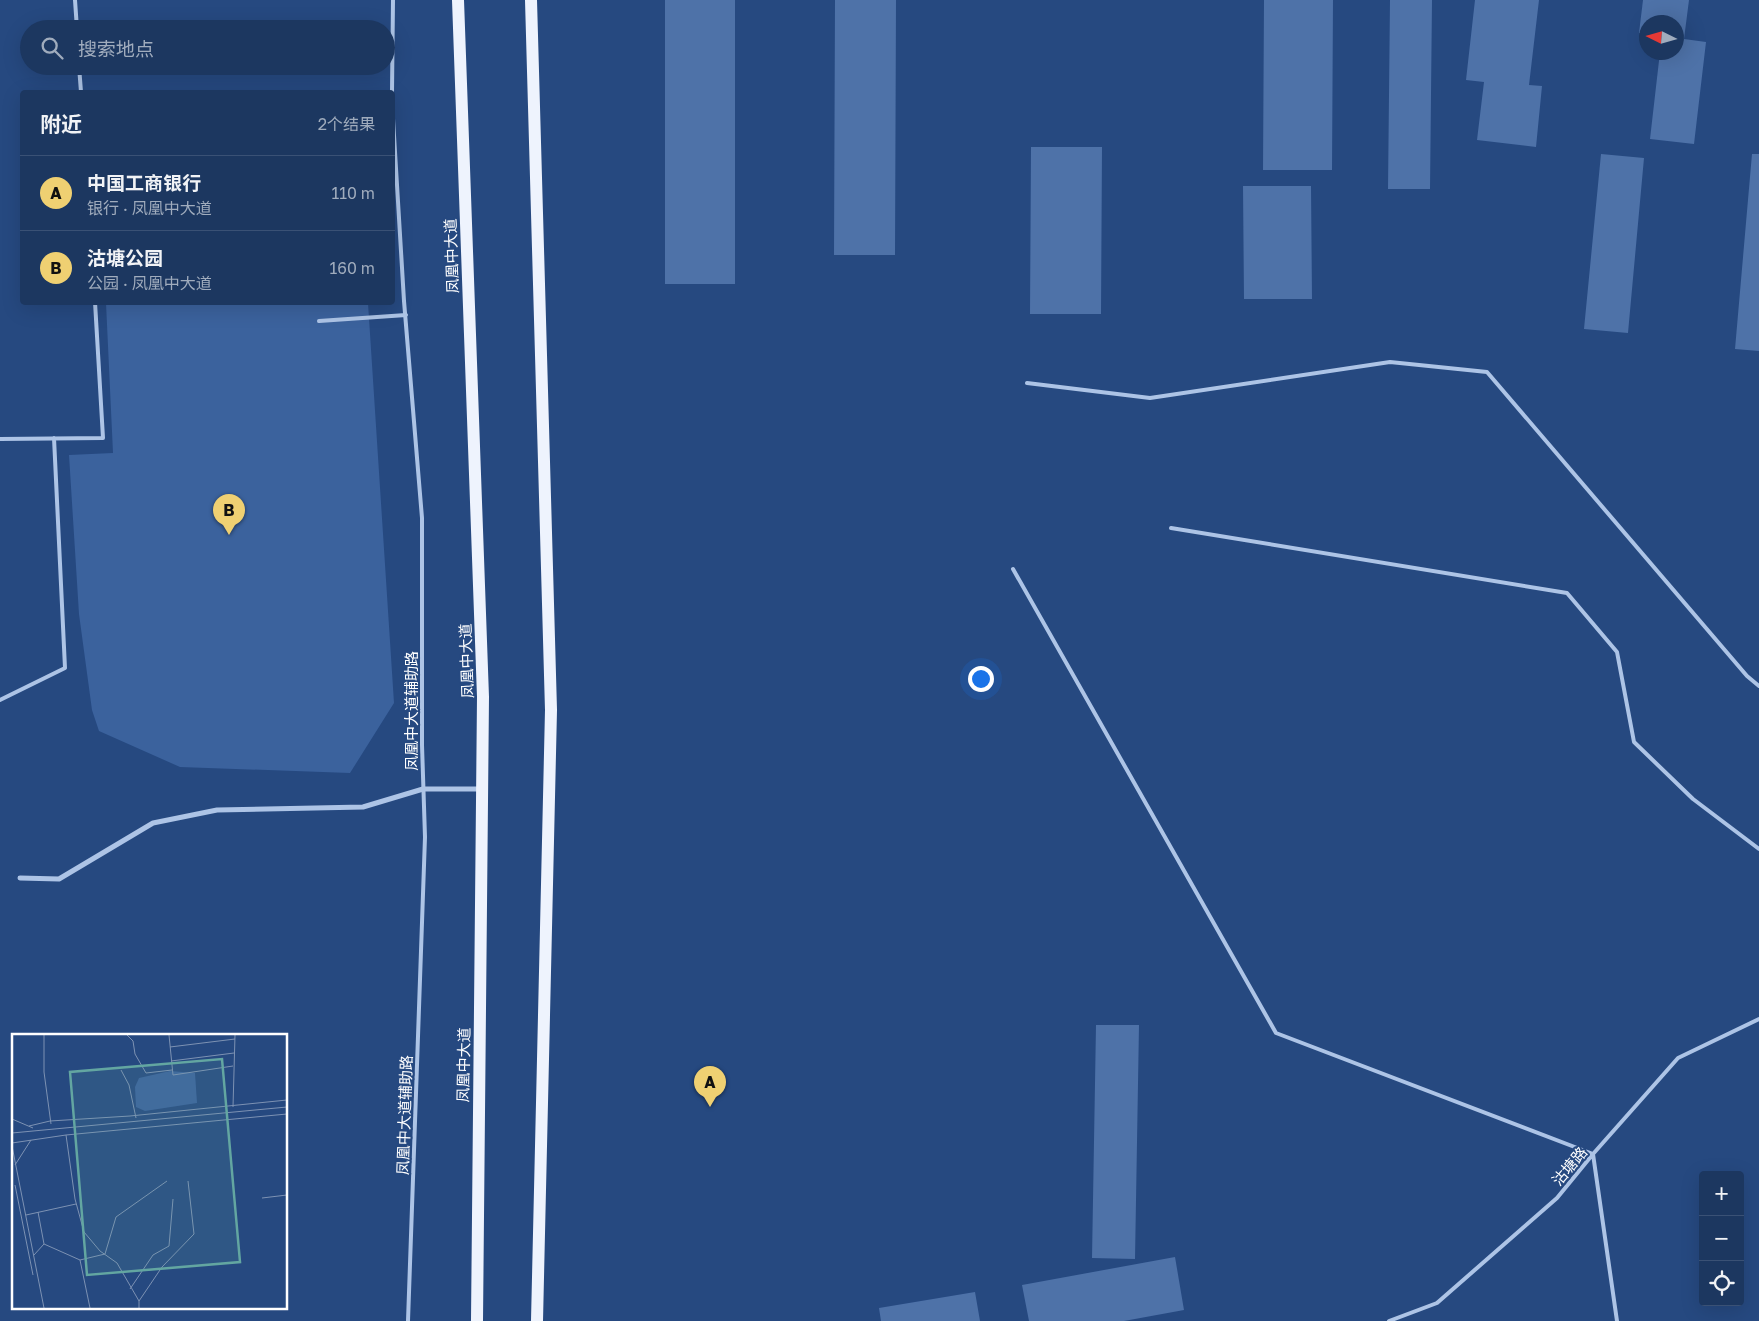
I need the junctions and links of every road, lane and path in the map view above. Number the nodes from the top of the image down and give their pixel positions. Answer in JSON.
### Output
{"nodes":[{"id":1,"x":75,"y":0,"type":"edge"},
{"id":2,"x":393,"y":0,"type":"edge"},
{"id":3,"x":458,"y":0,"type":"edge"},
{"id":4,"x":531,"y":0,"type":"edge"},
{"id":5,"x":76,"y":20,"type":"edge"},
{"id":6,"x":393,"y":20,"type":"edge"},
{"id":7,"x":80,"y":75,"type":"edge"},
{"id":8,"x":392,"y":75,"type":"edge"},
{"id":9,"x":81,"y":90,"type":"edge"},
{"id":10,"x":392,"y":90,"type":"edge"},
{"id":11,"x":395,"y":148,"type":"edge"},
{"id":12,"x":94,"y":305,"type":"edge"},
{"id":13,"x":406,"y":315,"type":"junction"},
{"id":14,"x":319,"y":321,"type":"dead end"},
{"id":15,"x":1027,"y":382,"type":"dead end"},
{"id":16,"x":54,"y":438,"type":"junction"},
{"id":17,"x":0,"y":439,"type":"edge"},
{"id":18,"x":1171,"y":528,"type":"dead end"},
{"id":19,"x":1013,"y":569,"type":"dead end"},
{"id":20,"x":1759,"y":686,"type":"edge"},
{"id":21,"x":0,"y":700,"type":"edge"},
{"id":22,"x":423,"y":789,"type":"junction"},
{"id":23,"x":482,"y":789,"type":"junction"},
{"id":24,"x":1759,"y":849,"type":"edge"},
{"id":25,"x":20,"y":878,"type":"dead end"},
{"id":26,"x":1759,"y":1020,"type":"edge"},
{"id":27,"x":1593,"y":1154,"type":"junction"},
{"id":28,"x":408,"y":1321,"type":"edge"},
{"id":29,"x":477,"y":1321,"type":"edge"},
{"id":30,"x":537,"y":1321,"type":"edge"},
{"id":31,"x":1388,"y":1321,"type":"edge"},
{"id":32,"x":1617,"y":1321,"type":"edge"}],
"edges":[{"from":1,"to":5,"type":"lane"},
{"from":2,"to":6,"type":"lane"},
{"from":3,"to":23,"type":"main road","name":"凤凰中大道"},
{"from":4,"to":30,"type":"main road"},
{"from":7,"to":9,"type":"lane"},
{"from":8,"to":10,"type":"lane"},
{"from":11,"to":13,"type":"lane","name":"凤凰中大道辅助路"},
{"from":12,"to":16,"type":"lane"},
{"from":13,"to":14,"type":"lane"},
{"from":13,"to":22,"type":"lane","name":"凤凰中大道辅助路"},
{"from":15,"to":20,"type":"lane"},
{"from":16,"to":17,"type":"lane"},
{"from":16,"to":21,"type":"lane"},
{"from":18,"to":24,"type":"lane"},
{"from":19,"to":27,"type":"lane"},
{"from":22,"to":23,"type":"street"},
{"from":22,"to":25,"type":"street"},
{"from":22,"to":28,"type":"lane","name":"凤凰中大道辅助路"},
{"from":23,"to":29,"type":"main road","name":"凤凰中大道"},
{"from":26,"to":27,"type":"lane","name":"沽塘路"},
{"from":27,"to":31,"type":"lane","name":"沽塘路"},
{"from":27,"to":32,"type":"lane"}]}
